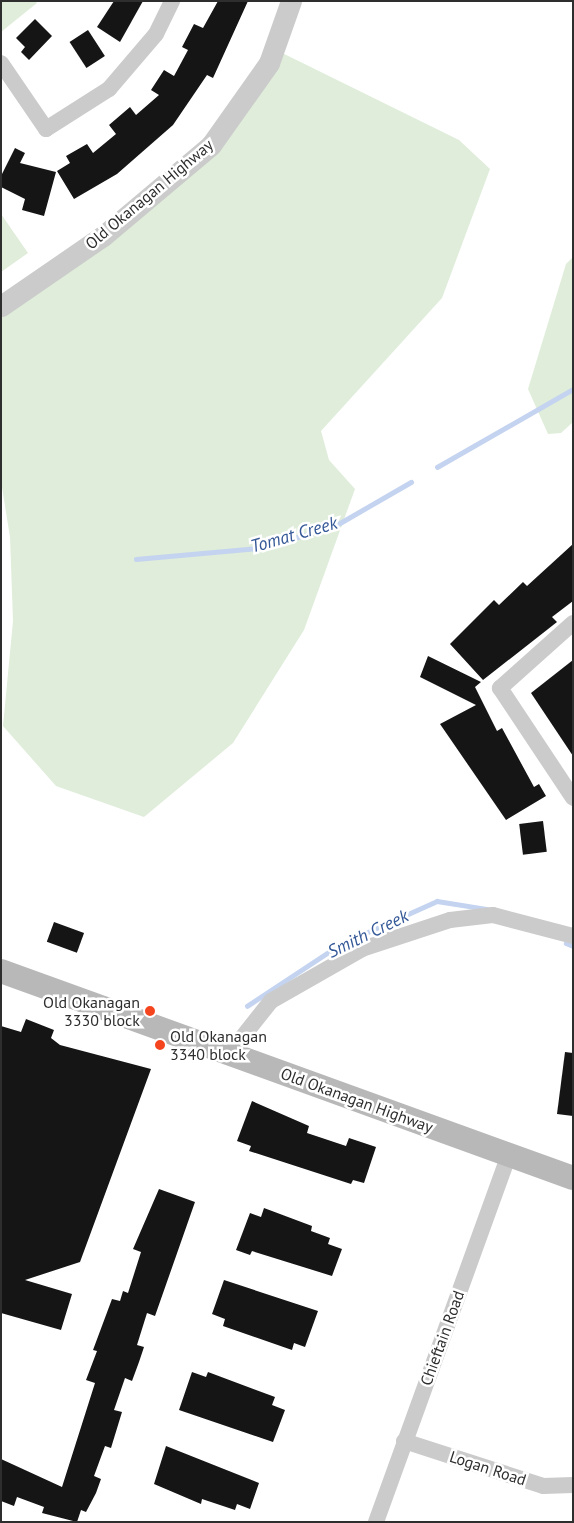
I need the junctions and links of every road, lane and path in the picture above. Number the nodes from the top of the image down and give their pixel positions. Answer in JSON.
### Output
{"nodes":[{"id":1,"x":172,"y":1,"type":"edge"},
{"id":2,"x":290,"y":1,"type":"edge"},
{"id":3,"x":1,"y":63,"type":"edge"},
{"id":4,"x":1,"y":306,"type":"edge"},
{"id":5,"x":573,"y":623,"type":"edge"},
{"id":6,"x":573,"y":798,"type":"edge"},
{"id":7,"x":573,"y":936,"type":"edge"},
{"id":8,"x":1,"y":971,"type":"edge"},
{"id":9,"x":229,"y":1054,"type":"junction"},
{"id":10,"x":508,"y":1155,"type":"junction"},
{"id":11,"x":573,"y":1178,"type":"edge"},
{"id":12,"x":404,"y":1441,"type":"junction"},
{"id":13,"x":573,"y":1485,"type":"edge"},
{"id":14,"x":376,"y":1522,"type":"edge"}],
"edges":[{"from":1,"to":3,"type":"street"},
{"from":2,"to":4,"type":"street","name":"Old Okanagan Highway"},
{"from":5,"to":6,"type":"street"},
{"from":7,"to":9,"type":"street"},
{"from":8,"to":9,"type":"main road","name":"Old Okanagan Highway"},
{"from":9,"to":10,"type":"main road","name":"Old Okanagan Highway"},
{"from":10,"to":11,"type":"main road","name":"Old Okanagan Highway"},
{"from":10,"to":12,"type":"street","name":"Chieftain Road"},
{"from":12,"to":13,"type":"street","name":"Logan Road"},
{"from":12,"to":14,"type":"street","name":"Chieftain Road"}]}
